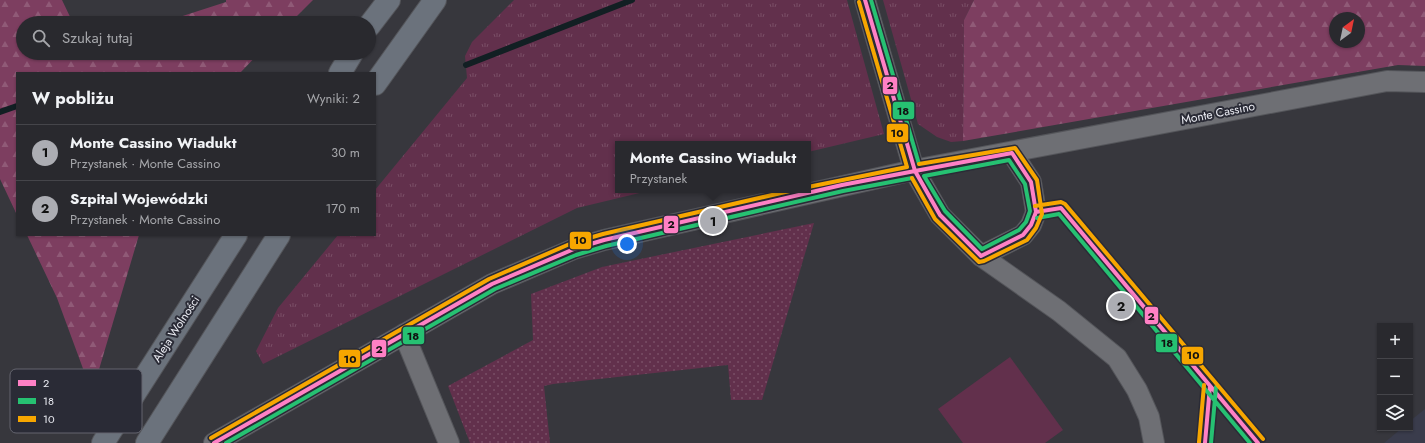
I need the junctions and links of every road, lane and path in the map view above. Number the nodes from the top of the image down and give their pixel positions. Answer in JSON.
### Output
{"nodes":[{"id":1,"x":376,"y":0,"type":"edge"},
{"id":2,"x":389,"y":0,"type":"edge"},
{"id":3,"x":435,"y":0,"type":"edge"},
{"id":4,"x":865,"y":0,"type":"edge"},
{"id":5,"x":372,"y":16,"type":"edge"},
{"id":6,"x":376,"y":16,"type":"edge"},
{"id":7,"x":348,"y":60,"type":"edge"},
{"id":8,"x":341,"y":72,"type":"edge"},
{"id":9,"x":1425,"y":82,"type":"edge"},
{"id":10,"x":376,"y":83,"type":"edge"},
{"id":11,"x":1012,"y":153,"type":"junction"},
{"id":12,"x":914,"y":170,"type":"junction"},
{"id":13,"x":235,"y":236,"type":"edge"},
{"id":14,"x":278,"y":236,"type":"edge"},
{"id":15,"x":981,"y":256,"type":"junction"},
{"id":16,"x":404,"y":334,"type":"junction"},
{"id":17,"x":142,"y":382,"type":"edge"},
{"id":18,"x":109,"y":433,"type":"edge"},
{"id":19,"x":103,"y":443,"type":"edge"},
{"id":20,"x":147,"y":443,"type":"edge"},
{"id":21,"x":214,"y":443,"type":"edge"},
{"id":22,"x":449,"y":443,"type":"edge"},
{"id":23,"x":1154,"y":443,"type":"edge"}],
"edges":[{"from":1,"to":5,"type":"highway"},
{"from":2,"to":6,"type":"highway"},
{"from":3,"to":10,"type":"highway"},
{"from":4,"to":12,"type":"street"},
{"from":7,"to":8,"type":"highway"},
{"from":9,"to":11,"type":"street","name":"Monte Cassino"},
{"from":11,"to":12,"type":"street","name":"Monte Cassino"},
{"from":11,"to":15,"type":"street"},
{"from":12,"to":15,"type":"street"},
{"from":12,"to":16,"type":"street","name":"Monte Cassino"},
{"from":13,"to":17,"type":"highway","name":"Aleja Wolności"},
{"from":14,"to":20,"type":"highway"},
{"from":15,"to":23,"type":"street"},
{"from":16,"to":21,"type":"street","name":"Monte Cassino"},
{"from":16,"to":22,"type":"street"},
{"from":18,"to":19,"type":"highway","name":"Aleja Wolności"}]}
